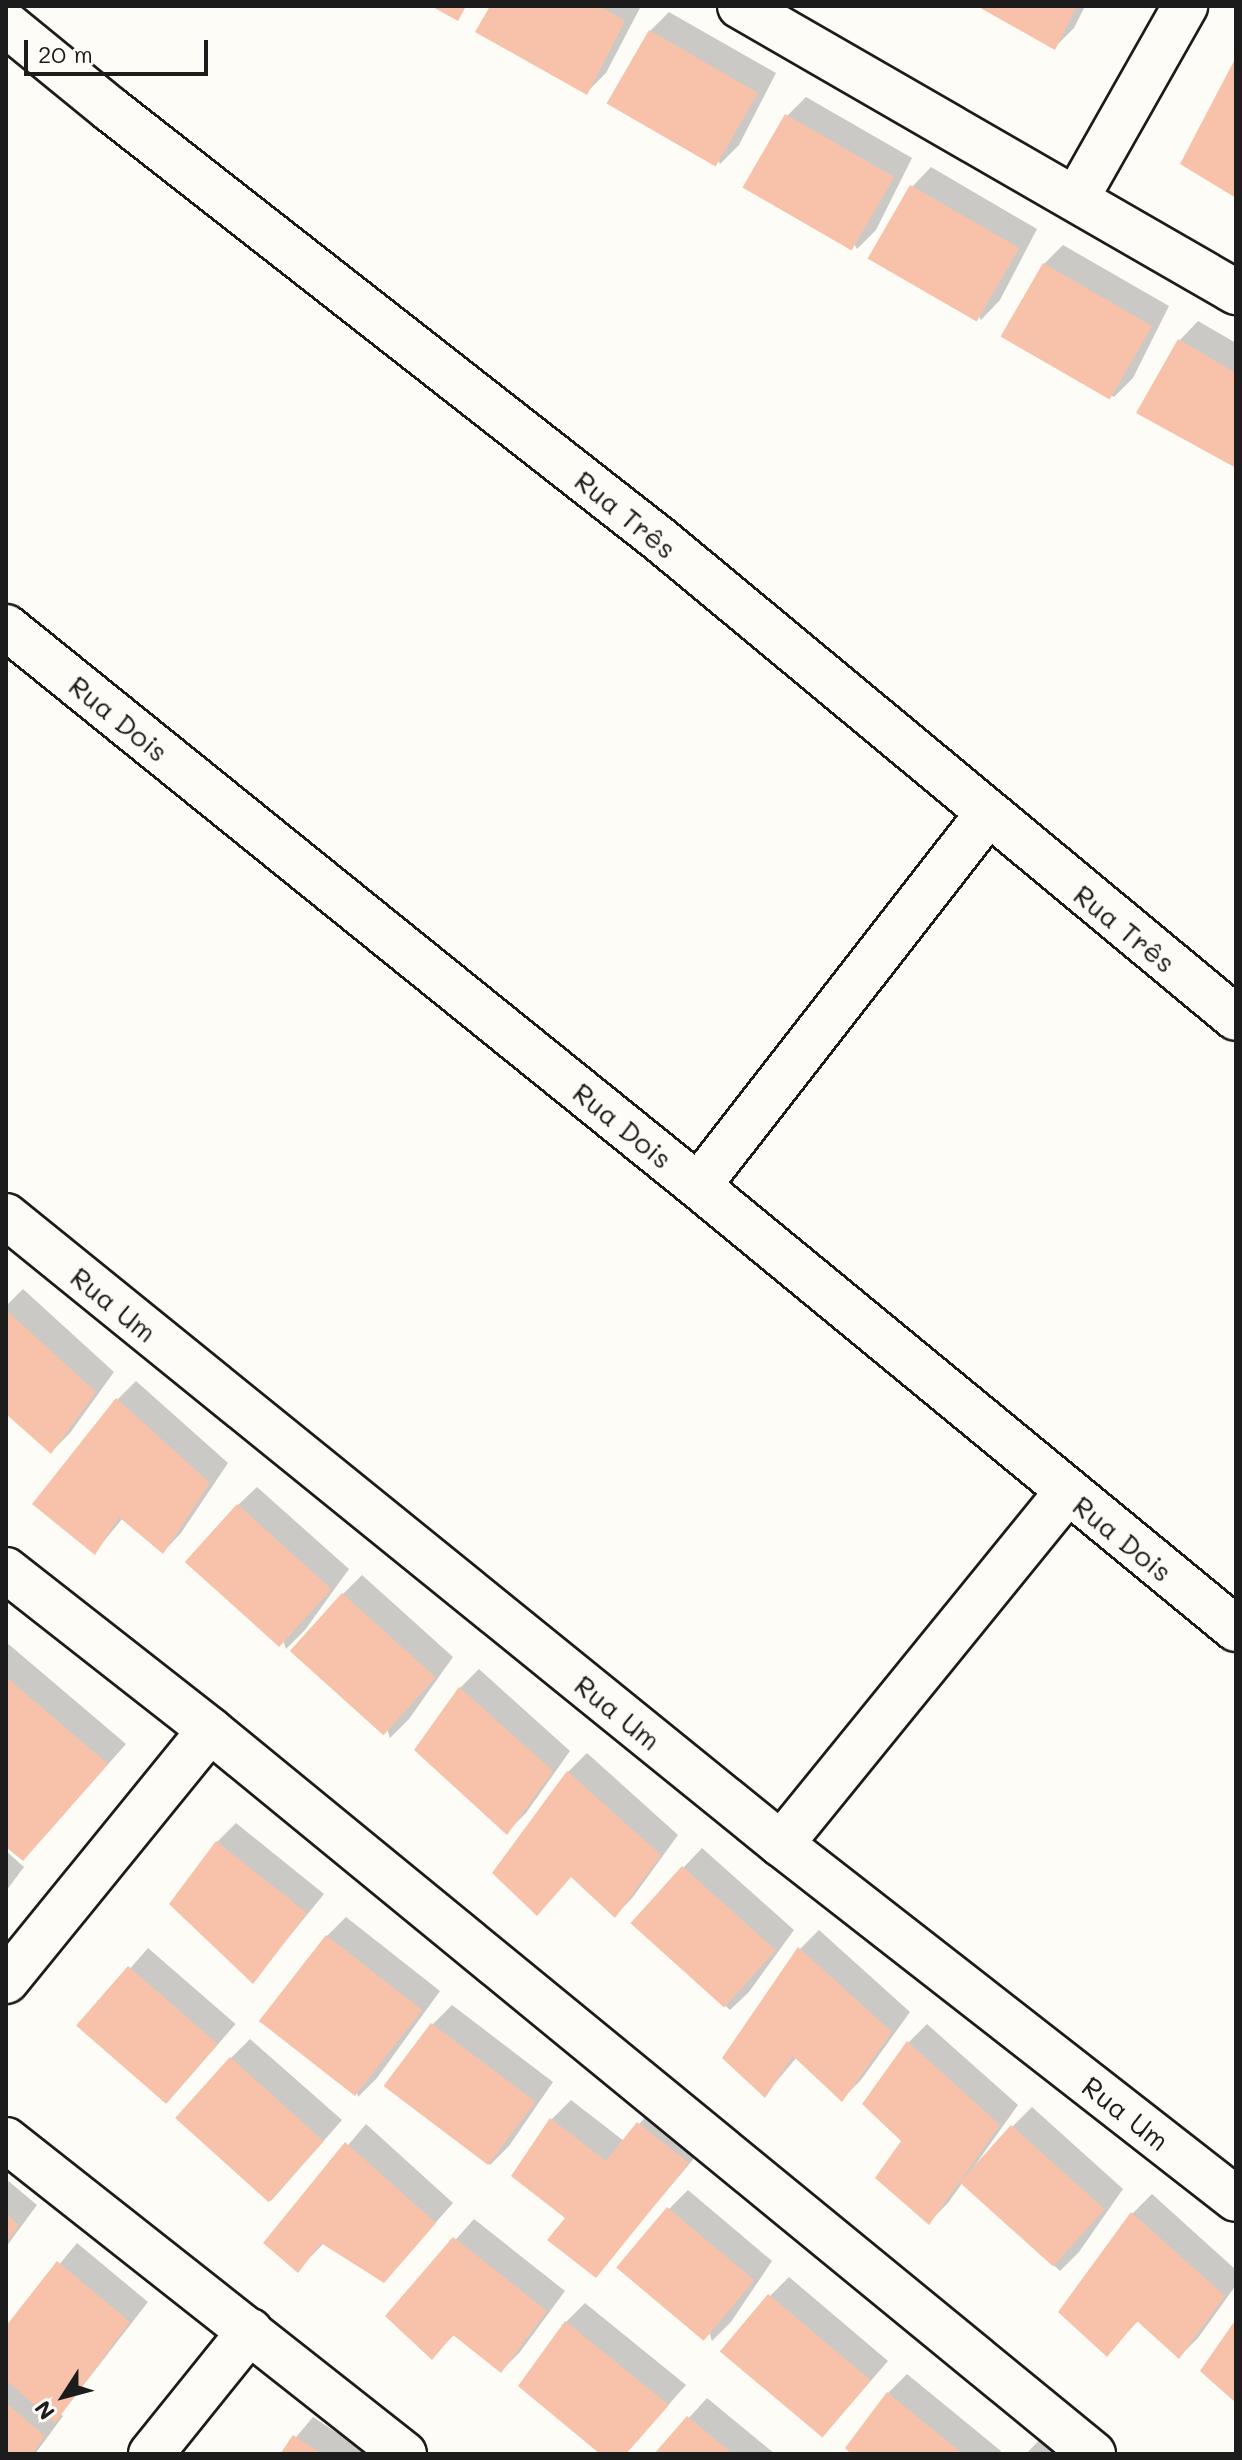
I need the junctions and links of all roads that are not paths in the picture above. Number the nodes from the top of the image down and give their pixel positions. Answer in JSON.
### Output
{"nodes":[{"id":1,"x":740,"y":6,"type":"edge"},
{"id":2,"x":1185,"y":6,"type":"edge"},
{"id":3,"x":6,"y":24,"type":"edge"},
{"id":4,"x":1076,"y":199,"type":"junction"},
{"id":5,"x":1236,"y":292,"type":"edge"},
{"id":6,"x":6,"y":627,"type":"edge"},
{"id":7,"x":987,"y":815,"type":"junction"},
{"id":8,"x":1236,"y":1018,"type":"edge"},
{"id":9,"x":698,"y":1186,"type":"junction"},
{"id":10,"x":6,"y":1216,"type":"edge"},
{"id":11,"x":1067,"y":1492,"type":"junction"},
{"id":12,"x":6,"y":1570,"type":"edge"},
{"id":13,"x":1236,"y":1629,"type":"edge"},
{"id":14,"x":210,"y":1730,"type":"junction"},
{"id":15,"x":781,"y":1844,"type":"junction"},
{"id":16,"x":6,"y":1981,"type":"edge"},
{"id":17,"x":6,"y":2140,"type":"edge"},
{"id":18,"x":1236,"y":2199,"type":"edge"},
{"id":19,"x":250,"y":2331,"type":"junction"},
{"id":20,"x":151,"y":2454,"type":"edge"},
{"id":21,"x":404,"y":2454,"type":"edge"},
{"id":22,"x":1093,"y":2454,"type":"edge"}],
"edges":[{"from":1,"to":4,"type":"street"},
{"from":2,"to":4,"type":"street"},
{"from":3,"to":7,"type":"street","name":"Rua Três"},
{"from":4,"to":5,"type":"street"},
{"from":6,"to":9,"type":"street","name":"Rua Dois"},
{"from":7,"to":8,"type":"street","name":"Rua Três"},
{"from":7,"to":9,"type":"street"},
{"from":9,"to":11,"type":"street","name":"Rua Dois"},
{"from":10,"to":15,"type":"street","name":"Rua Um"},
{"from":11,"to":13,"type":"street","name":"Rua Dois"},
{"from":11,"to":15,"type":"street"},
{"from":12,"to":14,"type":"street"},
{"from":14,"to":16,"type":"street"},
{"from":14,"to":22,"type":"street"},
{"from":15,"to":18,"type":"street","name":"Rua Um"},
{"from":17,"to":19,"type":"street"},
{"from":19,"to":20,"type":"street"},
{"from":19,"to":21,"type":"street"}]}
